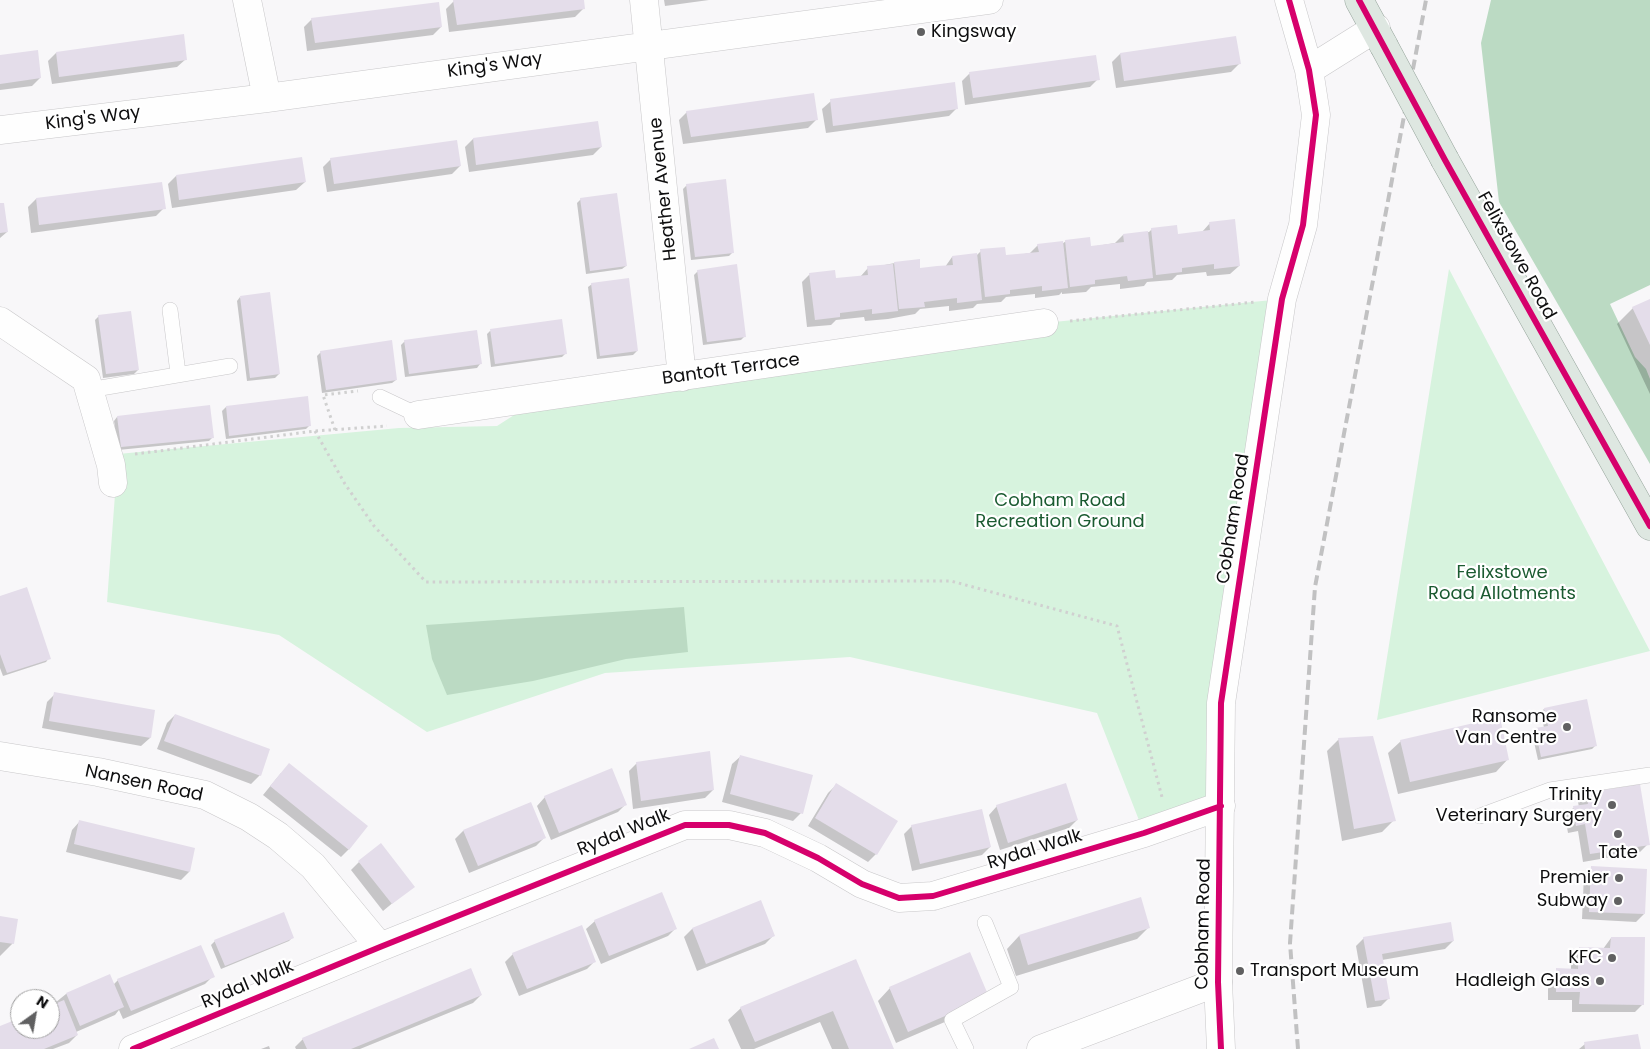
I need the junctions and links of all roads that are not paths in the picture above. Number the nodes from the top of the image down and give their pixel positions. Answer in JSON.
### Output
{"nodes":[{"id":1,"x":246,"y":0,"type":"edge"},
{"id":2,"x":644,"y":0,"type":"edge"},
{"id":3,"x":989,"y":0,"type":"edge"},
{"id":4,"x":1289,"y":0,"type":"edge"},
{"id":5,"x":1359,"y":0,"type":"edge"},
{"id":6,"x":1380,"y":37,"type":"junction"},
{"id":7,"x":650,"y":44,"type":"junction"},
{"id":8,"x":1309,"y":70,"type":"junction"},
{"id":9,"x":267,"y":98,"type":"junction"},
{"id":10,"x":0,"y":130,"type":"edge"},
{"id":11,"x":170,"y":310,"type":"dead end"},
{"id":12,"x":0,"y":321,"type":"edge"},
{"id":13,"x":1044,"y":323,"type":"road end"},
{"id":14,"x":230,"y":366,"type":"dead end"},
{"id":15,"x":178,"y":373,"type":"junction"},
{"id":16,"x":682,"y":377,"type":"junction"},
{"id":17,"x":89,"y":390,"type":"junction"},
{"id":18,"x":380,"y":397,"type":"dead end"},
{"id":19,"x":418,"y":415,"type":"joint"},
{"id":20,"x":110,"y":471,"type":"road end"},
{"id":21,"x":1650,"y":526,"type":"edge"},
{"id":22,"x":0,"y":756,"type":"edge"},
{"id":23,"x":1650,"y":775,"type":"edge"},
{"id":24,"x":1221,"y":806,"type":"junction"},
{"id":25,"x":1480,"y":816,"type":"dead end"},
{"id":26,"x":985,"y":923,"type":"dead end"},
{"id":27,"x":380,"y":947,"type":"junction"},
{"id":28,"x":1218,"y":982,"type":"junction"},
{"id":29,"x":133,"y":1049,"type":"edge"},
{"id":30,"x":966,"y":1049,"type":"edge"},
{"id":31,"x":1041,"y":1049,"type":"edge"},
{"id":32,"x":1221,"y":1049,"type":"edge"}],
"edges":[{"from":1,"to":9,"type":"street"},
{"from":2,"to":7,"type":"street","name":"Heather Avenue"},
{"from":3,"to":7,"type":"street","name":"King's Way"},
{"from":4,"to":8,"type":"street","name":"Cobham Road"},
{"from":5,"to":6,"type":"main road","name":"Felixstowe Road"},
{"from":6,"to":8,"type":"street"},
{"from":6,"to":21,"type":"main road","name":"Felixstowe Road","bridge":true},
{"from":7,"to":9,"type":"street","name":"King's Way"},
{"from":7,"to":16,"type":"street","name":"Heather Avenue"},
{"from":8,"to":24,"type":"street","name":"Cobham Road"},
{"from":9,"to":10,"type":"street","name":"King's Way"},
{"from":11,"to":15,"type":"lane"},
{"from":12,"to":17,"type":"street"},
{"from":13,"to":16,"type":"street","name":"Bantoft Terrace"},
{"from":14,"to":15,"type":"lane"},
{"from":15,"to":17,"type":"lane"},
{"from":16,"to":19,"type":"street","name":"Bantoft Terrace"},
{"from":17,"to":20,"type":"street"},
{"from":18,"to":19,"type":"lane"},
{"from":22,"to":27,"type":"street","name":"Nansen Road"},
{"from":23,"to":25,"type":"lane"},
{"from":24,"to":27,"type":"street","name":"Rydal Walk"},
{"from":24,"to":28,"type":"street","name":"Cobham Road"},
{"from":26,"to":30,"type":"lane"},
{"from":27,"to":29,"type":"street","name":"Rydal Walk"},
{"from":28,"to":31,"type":"street"},
{"from":28,"to":32,"type":"street","name":"Cobham Road"}]}
